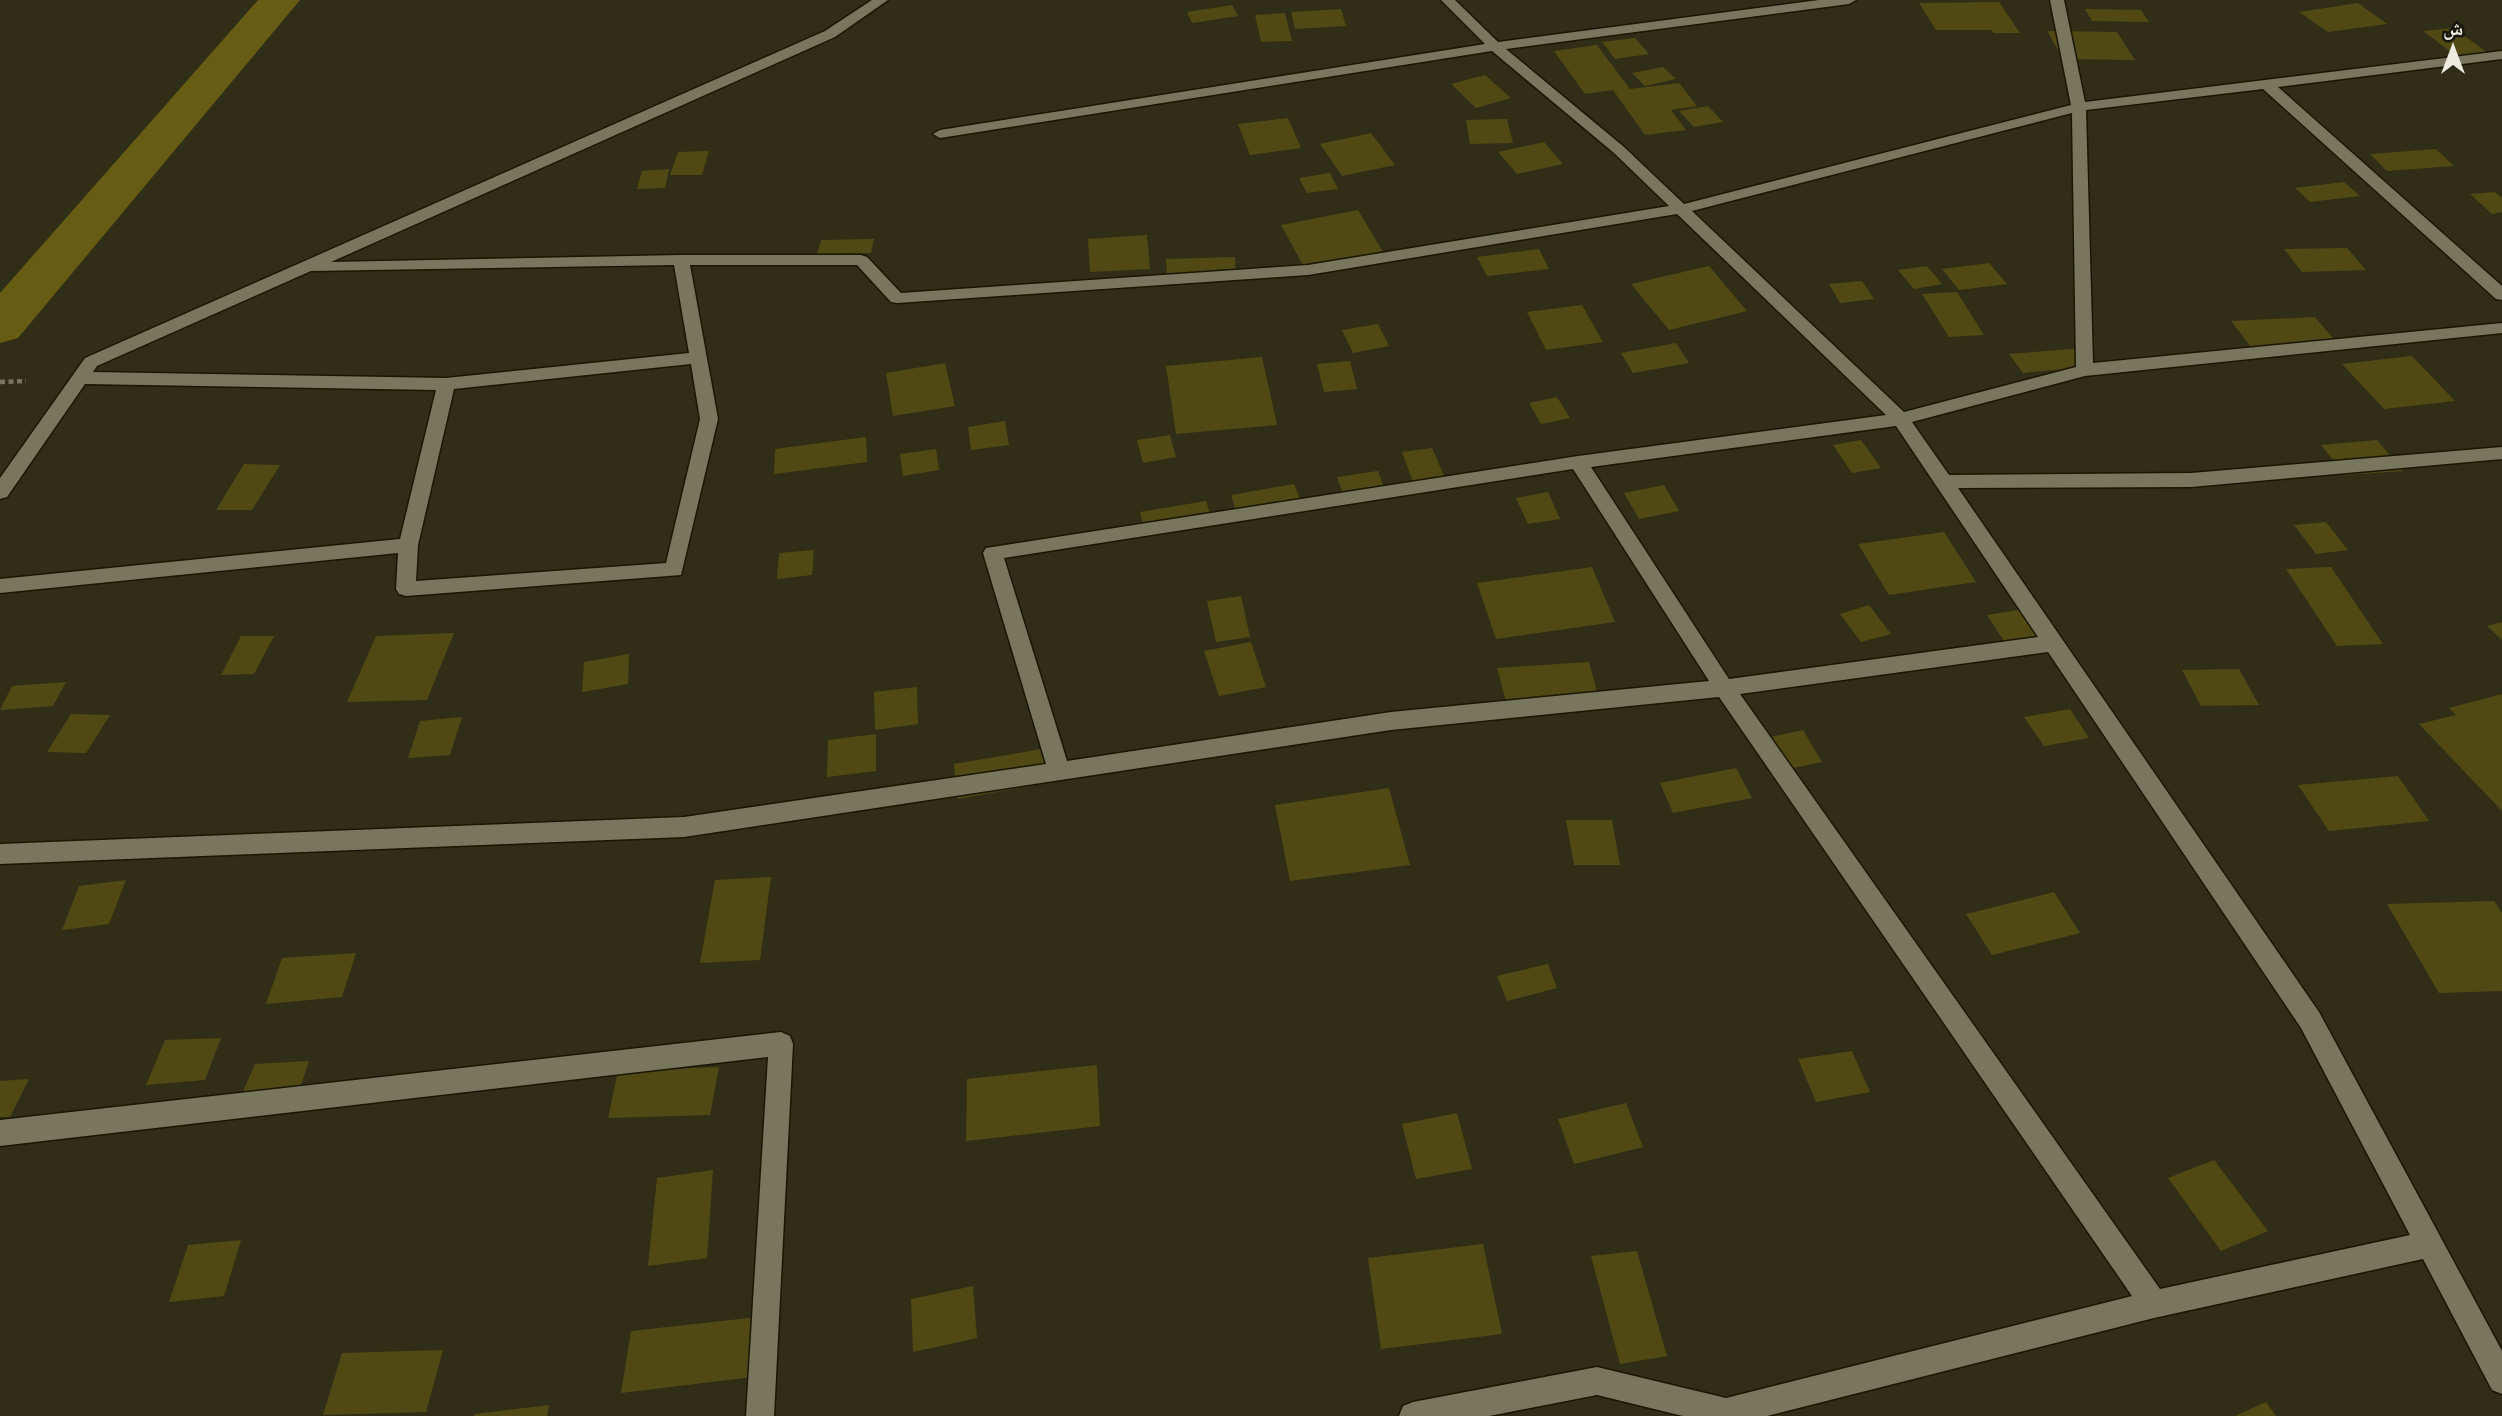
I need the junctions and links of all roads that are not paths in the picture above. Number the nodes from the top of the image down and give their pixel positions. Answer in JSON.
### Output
{"nodes":[{"id":1,"x":881,"y":0,"type":"edge"},
{"id":2,"x":1448,"y":0,"type":"edge"},
{"id":3,"x":1849,"y":0,"type":"edge"},
{"id":4,"x":2057,"y":0,"type":"edge"},
{"id":5,"x":1495,"y":46,"type":"junction"},
{"id":6,"x":2502,"y":55,"type":"edge"},
{"id":7,"x":2265,"y":83,"type":"junction"},
{"id":8,"x":2079,"y":107,"type":"junction"},
{"id":9,"x":940,"y":134,"type":"dead end"},
{"id":10,"x":1682,"y":209,"type":"junction"},
{"id":11,"x":681,"y":260,"type":"junction"},
{"id":12,"x":306,"y":267,"type":"junction"},
{"id":13,"x":2502,"y":295,"type":"edge"},
{"id":14,"x":2502,"y":328,"type":"edge"},
{"id":15,"x":698,"y":358,"type":"junction"},
{"id":16,"x":2085,"y":370,"type":"junction"},
{"id":17,"x":79,"y":378,"type":"junction"},
{"id":18,"x":446,"y":384,"type":"junction"},
{"id":19,"x":1901,"y":419,"type":"junction"},
{"id":20,"x":2502,"y":453,"type":"edge"},
{"id":21,"x":1578,"y":462,"type":"junction"},
{"id":22,"x":1945,"y":482,"type":"junction"},
{"id":23,"x":0,"y":492,"type":"edge"},
{"id":24,"x":408,"y":545,"type":"junction"},
{"id":25,"x":0,"y":586,"type":"edge"},
{"id":26,"x":2053,"y":643,"type":"junction"},
{"id":27,"x":1724,"y":688,"type":"junction"},
{"id":28,"x":1059,"y":770,"type":"junction"},
{"id":29,"x":0,"y":854,"type":"edge"},
{"id":30,"x":0,"y":1133,"type":"edge"},
{"id":31,"x":2429,"y":1244,"type":"junction"},
{"id":32,"x":2154,"y":1304,"type":"junction"},
{"id":33,"x":2502,"y":1380,"type":"edge"},
{"id":34,"x":760,"y":1416,"type":"edge"},
{"id":35,"x":1413,"y":1416,"type":"edge"}],
"edges":[{"from":1,"to":12,"type":"street"},
{"from":2,"to":5,"type":"street"},
{"from":3,"to":5,"type":"street"},
{"from":4,"to":8,"type":"street"},
{"from":5,"to":9,"type":"street"},
{"from":5,"to":10,"type":"street"},
{"from":6,"to":7,"type":"street"},
{"from":7,"to":8,"type":"street"},
{"from":7,"to":13,"type":"street"},
{"from":8,"to":10,"type":"street"},
{"from":8,"to":16,"type":"street"},
{"from":10,"to":11,"type":"street"},
{"from":10,"to":19,"type":"street"},
{"from":11,"to":12,"type":"street"},
{"from":11,"to":15,"type":"street"},
{"from":12,"to":17,"type":"street"},
{"from":14,"to":16,"type":"street"},
{"from":15,"to":18,"type":"street"},
{"from":15,"to":24,"type":"street"},
{"from":16,"to":19,"type":"street"},
{"from":17,"to":18,"type":"street"},
{"from":17,"to":23,"type":"street"},
{"from":18,"to":24,"type":"street"},
{"from":19,"to":21,"type":"street"},
{"from":19,"to":22,"type":"street"},
{"from":20,"to":22,"type":"street"},
{"from":21,"to":27,"type":"street"},
{"from":21,"to":28,"type":"street"},
{"from":22,"to":26,"type":"street"},
{"from":24,"to":25,"type":"street"},
{"from":26,"to":27,"type":"street"},
{"from":26,"to":31,"type":"street"},
{"from":27,"to":28,"type":"street"},
{"from":27,"to":32,"type":"street"},
{"from":28,"to":29,"type":"street"},
{"from":30,"to":34,"type":"street"},
{"from":31,"to":32,"type":"street"},
{"from":31,"to":33,"type":"street"},
{"from":32,"to":35,"type":"street"}]}
